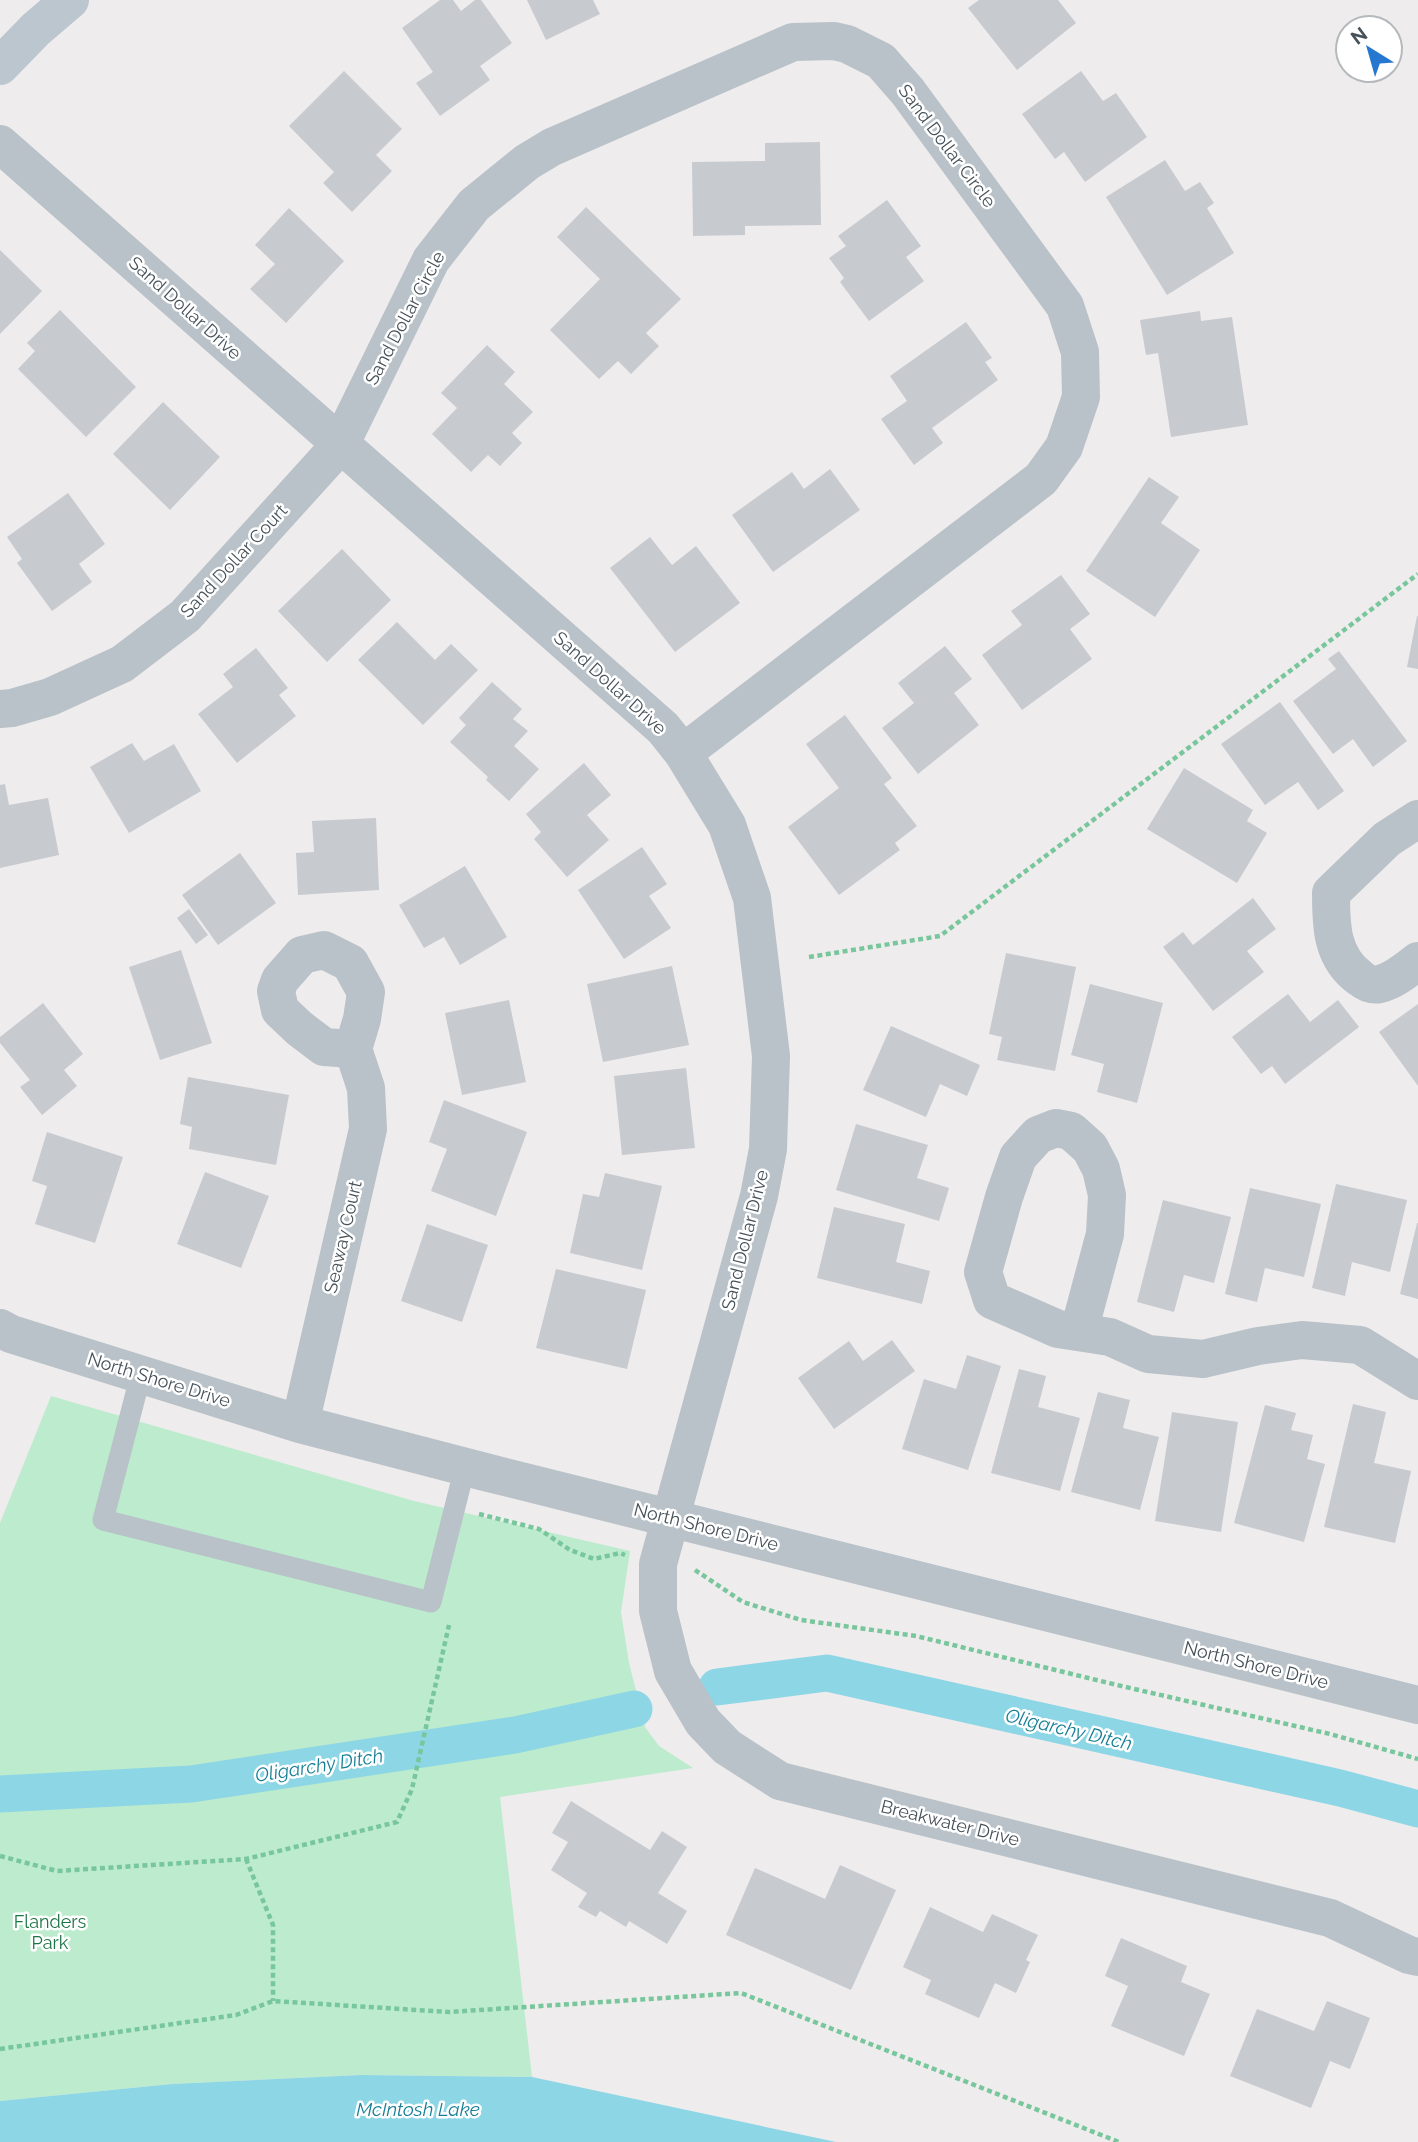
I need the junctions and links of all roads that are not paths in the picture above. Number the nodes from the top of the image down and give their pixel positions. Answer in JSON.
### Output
{"nodes":[{"id":1,"x":70,"y":0,"type":"edge"},
{"id":2,"x":0,"y":66,"type":"edge"},
{"id":3,"x":0,"y":144,"type":"edge"},
{"id":4,"x":340,"y":445,"type":"junction"},
{"id":5,"x":0,"y":709,"type":"edge"},
{"id":6,"x":683,"y":753,"type":"junction"},
{"id":7,"x":1418,"y":819,"type":"edge"},
{"id":8,"x":1418,"y":961,"type":"edge"},
{"id":9,"x":353,"y":1049,"type":"dead end"},
{"id":10,"x":0,"y":1328,"type":"edge"},
{"id":11,"x":1079,"y":1331,"type":"junction"},
{"id":12,"x":141,"y":1374,"type":"junction"},
{"id":13,"x":1418,"y":1381,"type":"edge"},
{"id":14,"x":300,"y":1424,"type":"junction"},
{"id":15,"x":465,"y":1467,"type":"junction"},
{"id":16,"x":670,"y":1518,"type":"junction"},
{"id":17,"x":1418,"y":1705,"type":"edge"},
{"id":18,"x":1418,"y":1957,"type":"edge"}],
"edges":[{"from":1,"to":2,"type":"street"},
{"from":3,"to":4,"type":"street","name":"Sand Dollar Drive"},
{"from":4,"to":5,"type":"street","name":"Sand Dollar Court"},
{"from":4,"to":6,"type":"street","name":"Sand Dollar Drive"},
{"from":4,"to":6,"type":"street","name":"Sand Dollar Circle"},
{"from":6,"to":16,"type":"street","name":"Sand Dollar Drive"},
{"from":7,"to":8,"type":"street"},
{"from":9,"to":14,"type":"street","name":"Seaway Court"},
{"from":10,"to":12,"type":"street","name":"North Shore Drive"},
{"from":11,"to":11,"type":"street"},
{"from":11,"to":13,"type":"street"},
{"from":12,"to":14,"type":"street","name":"North Shore Drive"},
{"from":12,"to":15,"type":"lane"},
{"from":14,"to":15,"type":"street","name":"North Shore Drive"},
{"from":15,"to":16,"type":"street","name":"North Shore Drive"},
{"from":16,"to":17,"type":"street","name":"North Shore Drive"},
{"from":16,"to":18,"type":"street","name":"Breakwater Drive"}]}
